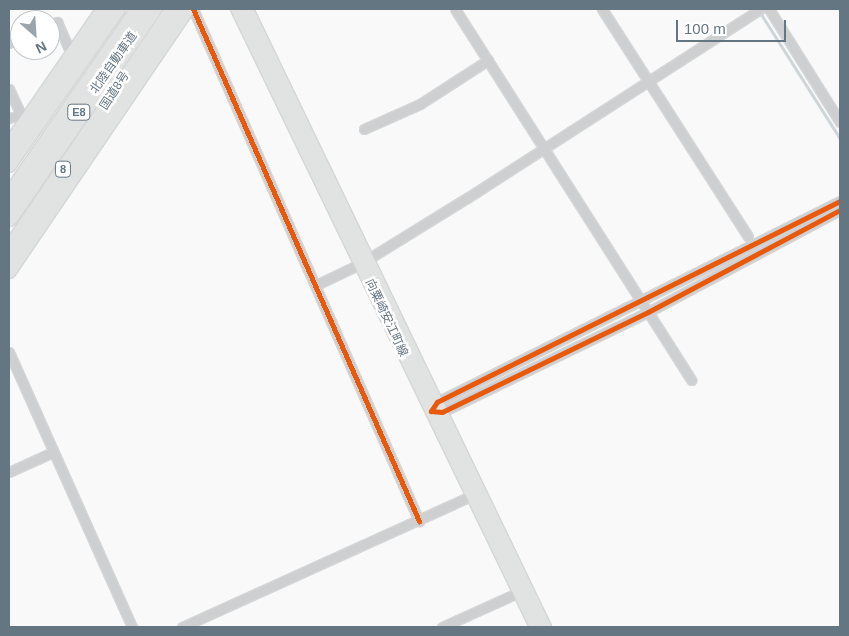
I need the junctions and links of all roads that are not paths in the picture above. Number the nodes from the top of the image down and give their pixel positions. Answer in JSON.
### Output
{"nodes":[{"id":1,"x":104,"y":9,"type":"edge"},
{"id":2,"x":118,"y":9,"type":"edge"},
{"id":3,"x":138,"y":9,"type":"edge"},
{"id":4,"x":153,"y":9,"type":"edge"},
{"id":5,"x":172,"y":9,"type":"edge"},
{"id":6,"x":187,"y":9,"type":"edge"},
{"id":7,"x":193,"y":9,"type":"edge"},
{"id":8,"x":237,"y":9,"type":"edge"},
{"id":9,"x":247,"y":9,"type":"edge"},
{"id":10,"x":455,"y":9,"type":"edge"},
{"id":11,"x":602,"y":9,"type":"edge"},
{"id":12,"x":769,"y":9,"type":"edge"},
{"id":13,"x":758,"y":10,"type":"edge"},
{"id":14,"x":60,"y":29,"type":"edge"},
{"id":15,"x":488,"y":60,"type":"junction"},
{"id":16,"x":73,"y":61,"type":"junction"},
{"id":17,"x":648,"y":82,"type":"junction"},
{"id":18,"x":9,"y":89,"type":"edge"},
{"id":19,"x":837,"y":109,"type":"edge"},
{"id":20,"x":25,"y":114,"type":"junction"},
{"id":21,"x":9,"y":118,"type":"edge"},
{"id":22,"x":840,"y":122,"type":"edge"},
{"id":23,"x":364,"y":129,"type":"dead end"},
{"id":24,"x":9,"y":146,"type":"edge"},
{"id":25,"x":544,"y":148,"type":"junction"},
{"id":26,"x":9,"y":165,"type":"edge"},
{"id":27,"x":29,"y":165,"type":"junction"},
{"id":28,"x":9,"y":190,"type":"edge"},
{"id":29,"x":840,"y":201,"type":"edge"},
{"id":30,"x":11,"y":210,"type":"edge"},
{"id":31,"x":840,"y":210,"type":"edge"},
{"id":32,"x":748,"y":236,"type":"dead end"},
{"id":33,"x":9,"y":249,"type":"edge"},
{"id":34,"x":364,"y":260,"type":"junction"},
{"id":35,"x":9,"y":271,"type":"edge"},
{"id":36,"x":316,"y":285,"type":"junction"},
{"id":37,"x":642,"y":302,"type":"junction"},
{"id":38,"x":648,"y":312,"type":"junction"},
{"id":39,"x":9,"y":352,"type":"edge"},
{"id":40,"x":691,"y":380,"type":"dead end"},
{"id":41,"x":436,"y":409,"type":"junction"},
{"id":42,"x":53,"y":452,"type":"junction"},
{"id":43,"x":9,"y":472,"type":"edge"},
{"id":44,"x":476,"y":494,"type":"junction"},
{"id":45,"x":419,"y":521,"type":"junction"},
{"id":46,"x":522,"y":591,"type":"junction"},
{"id":47,"x":132,"y":627,"type":"edge"},
{"id":48,"x":182,"y":627,"type":"edge"},
{"id":49,"x":442,"y":627,"type":"edge"},
{"id":50,"x":536,"y":627,"type":"edge"},
{"id":51,"x":545,"y":627,"type":"edge"}],
"edges":[{"from":1,"to":16,"type":"highway"},
{"from":2,"to":16,"type":"highway"},
{"from":3,"to":27,"type":"highway","name":"北陸自動車道","number":"E8"},
{"from":4,"to":30,"type":"highway","name":"北陸自動車道","number":"E8"},
{"from":5,"to":33,"type":"highway","name":"国道8号","number":"8"},
{"from":6,"to":35,"type":"highway"},
{"from":7,"to":36,"type":"street"},
{"from":8,"to":34,"type":"main road","name":"向粟崎安江町線"},
{"from":9,"to":34,"type":"main road","name":"向粟崎安江町線"},
{"from":10,"to":15,"type":"street"},
{"from":11,"to":17,"type":"street"},
{"from":12,"to":19,"type":"street"},
{"from":13,"to":17,"type":"street"},
{"from":14,"to":16,"type":"street"},
{"from":15,"to":23,"type":"street"},
{"from":15,"to":25,"type":"street"},
{"from":16,"to":20,"type":"highway"},
{"from":16,"to":26,"type":"highway"},
{"from":17,"to":25,"type":"street"},
{"from":17,"to":32,"type":"street"},
{"from":18,"to":20,"type":"street"},
{"from":19,"to":22,"type":"street"},
{"from":20,"to":21,"type":"street"},
{"from":20,"to":24,"type":"highway"},
{"from":25,"to":34,"type":"street"},
{"from":25,"to":37,"type":"street"},
{"from":27,"to":28,"type":"highway"},
{"from":27,"to":30,"type":"highway","name":"北陸自動車道","number":"E8"},
{"from":29,"to":37,"type":"street"},
{"from":31,"to":38,"type":"street"},
{"from":34,"to":36,"type":"street"},
{"from":34,"to":41,"type":"main road","name":"向粟崎安江町線"},
{"from":36,"to":45,"type":"street"},
{"from":37,"to":38,"type":"street"},
{"from":37,"to":41,"type":"street"},
{"from":38,"to":40,"type":"street"},
{"from":38,"to":41,"type":"street"},
{"from":39,"to":42,"type":"street"},
{"from":41,"to":44,"type":"main road","name":"向粟崎安江町線"},
{"from":42,"to":43,"type":"street"},
{"from":42,"to":47,"type":"street"},
{"from":44,"to":45,"type":"street"},
{"from":44,"to":46,"type":"main road","name":"向粟崎安江町線"},
{"from":45,"to":48,"type":"street"},
{"from":46,"to":49,"type":"street"},
{"from":46,"to":50,"type":"main road","name":"向粟崎安江町線"},
{"from":46,"to":51,"type":"main road","name":"向粟崎安江町線"}]}
